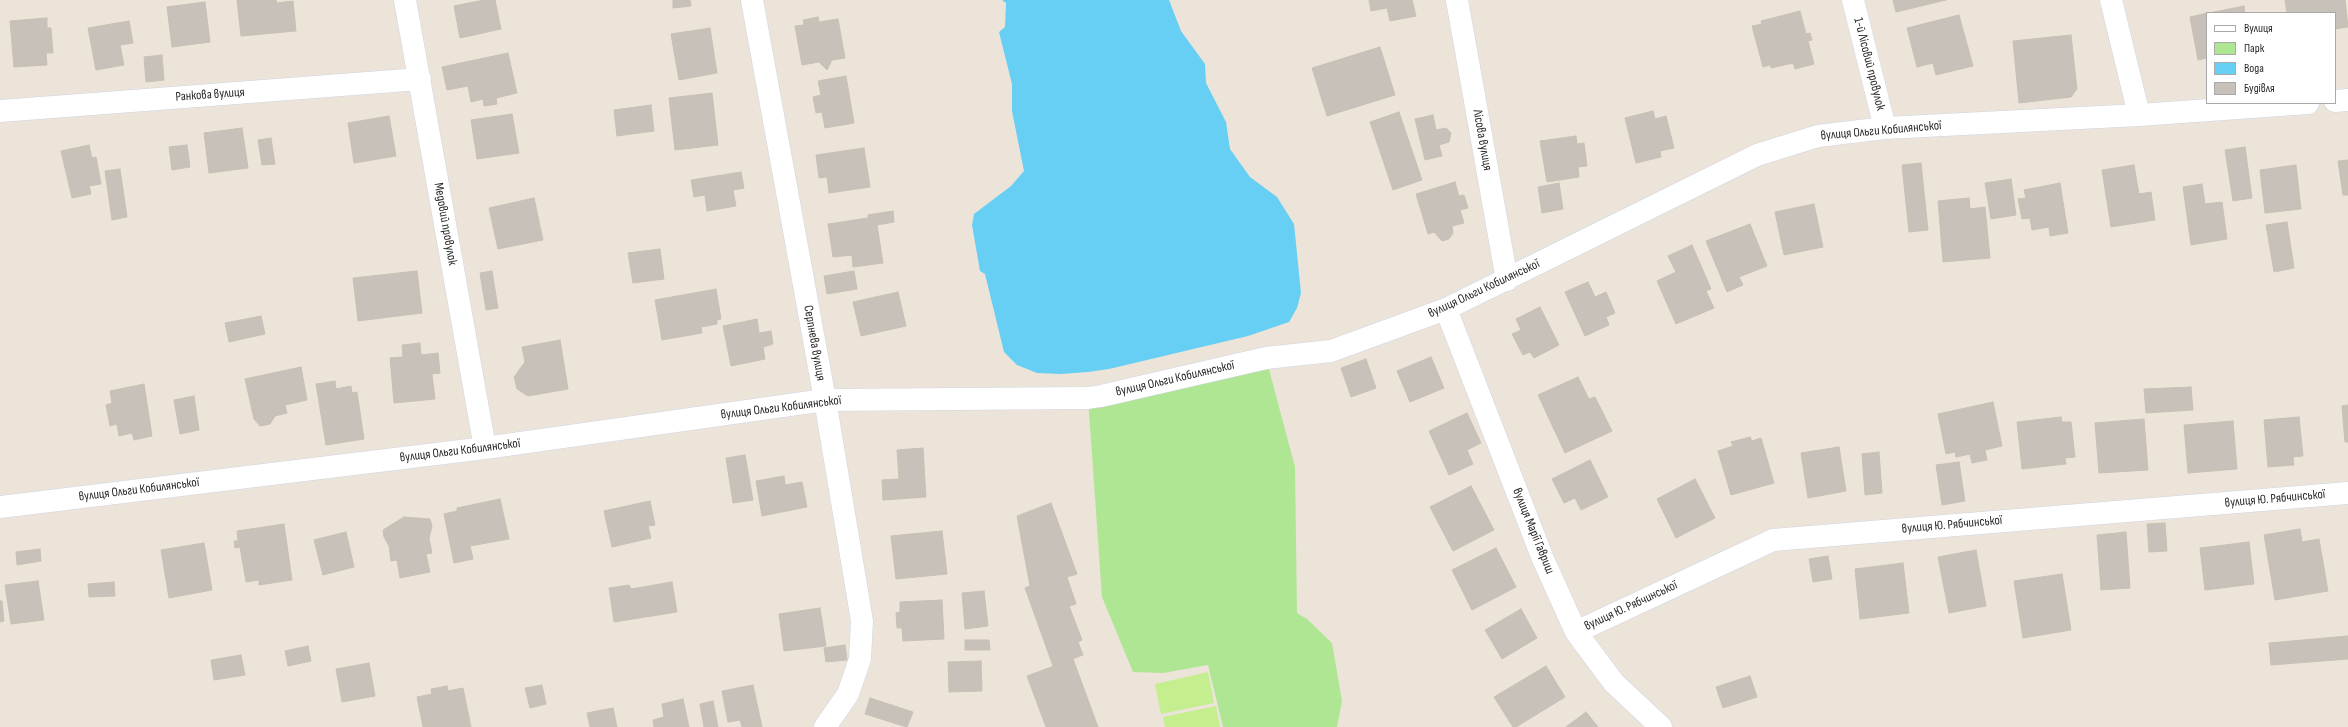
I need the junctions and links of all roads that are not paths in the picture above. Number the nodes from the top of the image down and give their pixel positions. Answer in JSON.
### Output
{"nodes":[{"id":1,"x":405,"y":0,"type":"edge"},
{"id":2,"x":752,"y":0,"type":"edge"},
{"id":3,"x":1457,"y":0,"type":"edge"},
{"id":4,"x":1853,"y":0,"type":"edge"},
{"id":5,"x":2111,"y":0,"type":"edge"},
{"id":6,"x":420,"y":79,"type":"junction"},
{"id":7,"x":2348,"y":100,"type":"edge"},
{"id":8,"x":2336,"y":101,"type":"edge"},
{"id":9,"x":2294,"y":104,"type":"edge"},
{"id":10,"x":0,"y":111,"type":"edge"},
{"id":11,"x":2139,"y":115,"type":"junction"},
{"id":12,"x":1885,"y":128,"type":"junction"},
{"id":13,"x":1507,"y":280,"type":"junction"},
{"id":14,"x":1446,"y":309,"type":"junction"},
{"id":15,"x":825,"y":400,"type":"junction"},
{"id":16,"x":485,"y":448,"type":"junction"},
{"id":17,"x":2348,"y":493,"type":"edge"},
{"id":18,"x":0,"y":507,"type":"edge"},
{"id":19,"x":1576,"y":632,"type":"junction"},
{"id":20,"x":825,"y":727,"type":"edge"},
{"id":21,"x":1661,"y":727,"type":"edge"}],
"edges":[{"from":1,"to":6,"type":"street","name":"Медовий провулок"},
{"from":2,"to":15,"type":"street","name":"Серпнева вулиця"},
{"from":3,"to":13,"type":"street","name":"Лісова вулиця"},
{"from":4,"to":12,"type":"street","name":"1-й Лісовий провулок"},
{"from":5,"to":11,"type":"street"},
{"from":6,"to":10,"type":"street","name":"Ранкова вулиця"},
{"from":6,"to":16,"type":"street","name":"Медовий провулок"},
{"from":7,"to":8,"type":"street"},
{"from":9,"to":11,"type":"street","name":"вулиця Ольги Кобилянської"},
{"from":11,"to":12,"type":"street","name":"вулиця Ольги Кобилянської"},
{"from":12,"to":13,"type":"street","name":"вулиця Ольги Кобилянської"},
{"from":13,"to":14,"type":"street","name":"вулиця Ольги Кобилянської"},
{"from":14,"to":15,"type":"street","name":"вулиця Ольги Кобилянської"},
{"from":14,"to":19,"type":"street","name":"вулиця Марії Гавриш"},
{"from":15,"to":16,"type":"street","name":"вулиця Ольги Кобилянської"},
{"from":15,"to":20,"type":"street","name":"Серпнева вулиця"},
{"from":16,"to":18,"type":"street","name":"вулиця Ольги Кобилянської"},
{"from":17,"to":19,"type":"street","name":"вулиця Ю. Рябчинської"},
{"from":19,"to":21,"type":"street","name":"вулиця Марії Гавриш"}]}
